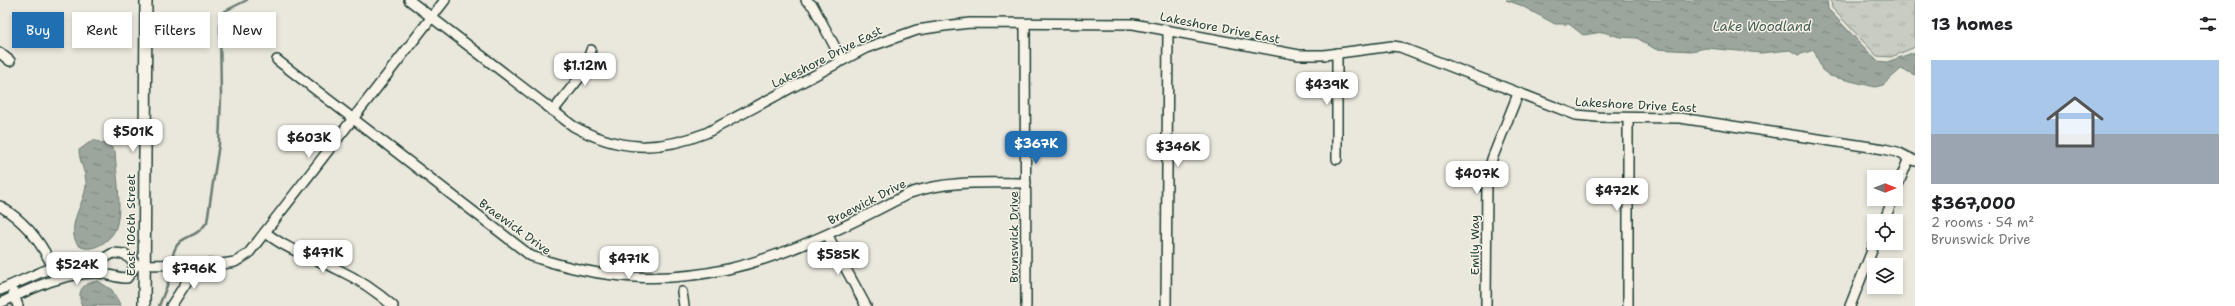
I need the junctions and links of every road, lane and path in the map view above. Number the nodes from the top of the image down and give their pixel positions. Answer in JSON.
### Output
{"nodes":[{"id":1,"x":146,"y":0,"type":"edge"},
{"id":2,"x":409,"y":0,"type":"edge"},
{"id":3,"x":445,"y":0,"type":"edge"},
{"id":4,"x":806,"y":0,"type":"edge"},
{"id":5,"x":432,"y":18,"type":"junction"},
{"id":6,"x":1025,"y":24,"type":"junction"},
{"id":7,"x":1168,"y":31,"type":"junction"},
{"id":8,"x":591,"y":50,"type":"dead end"},
{"id":9,"x":0,"y":53,"type":"edge"},
{"id":10,"x":1337,"y":53,"type":"junction"},
{"id":11,"x":277,"y":60,"type":"dead end"},
{"id":12,"x":842,"y":60,"type":"junction"},
{"id":13,"x":10,"y":61,"type":"dead end"},
{"id":14,"x":1518,"y":94,"type":"junction"},
{"id":15,"x":554,"y":111,"type":"junction"},
{"id":16,"x":353,"y":118,"type":"junction"},
{"id":17,"x":1628,"y":118,"type":"junction"},
{"id":18,"x":1337,"y":159,"type":"dead end"},
{"id":19,"x":1912,"y":160,"type":"edge"},
{"id":20,"x":1903,"y":177,"type":"edge"},
{"id":21,"x":1026,"y":183,"type":"junction"},
{"id":22,"x":0,"y":206,"type":"edge"},
{"id":23,"x":265,"y":232,"type":"junction"},
{"id":24,"x":828,"y":236,"type":"junction"},
{"id":25,"x":1872,"y":250,"type":"edge"},
{"id":26,"x":140,"y":265,"type":"junction"},
{"id":27,"x":187,"y":265,"type":"junction"},
{"id":28,"x":771,"y":267,"type":"dead end"},
{"id":29,"x":53,"y":268,"type":"junction"},
{"id":30,"x":580,"y":279,"type":"dead end"},
{"id":31,"x":58,"y":280,"type":"junction"},
{"id":32,"x":10,"y":286,"type":"junction"},
{"id":33,"x":0,"y":290,"type":"edge"},
{"id":34,"x":682,"y":292,"type":"dead end"},
{"id":35,"x":15,"y":296,"type":"junction"},
{"id":36,"x":0,"y":303,"type":"edge"},
{"id":37,"x":18,"y":306,"type":"edge"},
{"id":38,"x":144,"y":306,"type":"edge"},
{"id":39,"x":171,"y":306,"type":"edge"},
{"id":40,"x":393,"y":306,"type":"edge"},
{"id":41,"x":684,"y":306,"type":"edge"},
{"id":42,"x":866,"y":306,"type":"edge"},
{"id":43,"x":1026,"y":306,"type":"edge"},
{"id":44,"x":1166,"y":306,"type":"edge"},
{"id":45,"x":1486,"y":306,"type":"edge"},
{"id":46,"x":1628,"y":306,"type":"edge"},
{"id":47,"x":1850,"y":306,"type":"edge"}],
"edges":[{"from":1,"to":26,"type":"street","name":"East 106th Street"},
{"from":2,"to":5,"type":"street","name":"Lakeshore Drive East"},
{"from":3,"to":5,"type":"street"},
{"from":4,"to":12,"type":"street"},
{"from":5,"to":15,"type":"street","name":"Lakeshore Drive East"},
{"from":5,"to":16,"type":"street"},
{"from":6,"to":7,"type":"street","name":"Lakeshore Drive East"},
{"from":6,"to":12,"type":"street","name":"Lakeshore Drive East"},
{"from":6,"to":21,"type":"street","name":"Brunswick Drive"},
{"from":7,"to":10,"type":"street","name":"Lakeshore Drive East"},
{"from":7,"to":44,"type":"street"},
{"from":8,"to":15,"type":"street"},
{"from":9,"to":13,"type":"street"},
{"from":10,"to":14,"type":"street","name":"Lakeshore Drive East"},
{"from":10,"to":18,"type":"street"},
{"from":11,"to":16,"type":"street","name":"Braewick Drive"},
{"from":12,"to":15,"type":"street","name":"Lakeshore Drive East"},
{"from":14,"to":17,"type":"street","name":"Lakeshore Drive East"},
{"from":14,"to":45,"type":"street","name":"Emily Way"},
{"from":16,"to":23,"type":"street"},
{"from":16,"to":30,"type":"street","name":"Braewick Drive"},
{"from":17,"to":19,"type":"street","name":"Lakeshore Drive East"},
{"from":17,"to":46,"type":"street"},
{"from":19,"to":20,"type":"street"},
{"from":21,"to":24,"type":"street","name":"Braewick Drive"},
{"from":21,"to":43,"type":"street","name":"Brunswick Drive"},
{"from":22,"to":29,"type":"street"},
{"from":23,"to":27,"type":"street"},
{"from":23,"to":40,"type":"street"},
{"from":24,"to":28,"type":"street","name":"Braewick Drive"},
{"from":24,"to":42,"type":"street"},
{"from":25,"to":47,"type":"street"},
{"from":26,"to":27,"type":"street"},
{"from":26,"to":29,"type":"street"},
{"from":26,"to":31,"type":"street"},
{"from":26,"to":38,"type":"street","name":"East 106th Street"},
{"from":27,"to":39,"type":"street"},
{"from":29,"to":31,"type":"street"},
{"from":29,"to":32,"type":"street"},
{"from":31,"to":35,"type":"street"},
{"from":32,"to":33,"type":"street"},
{"from":32,"to":35,"type":"street"},
{"from":34,"to":41,"type":"street"},
{"from":35,"to":36,"type":"street"},
{"from":35,"to":37,"type":"street"}]}
